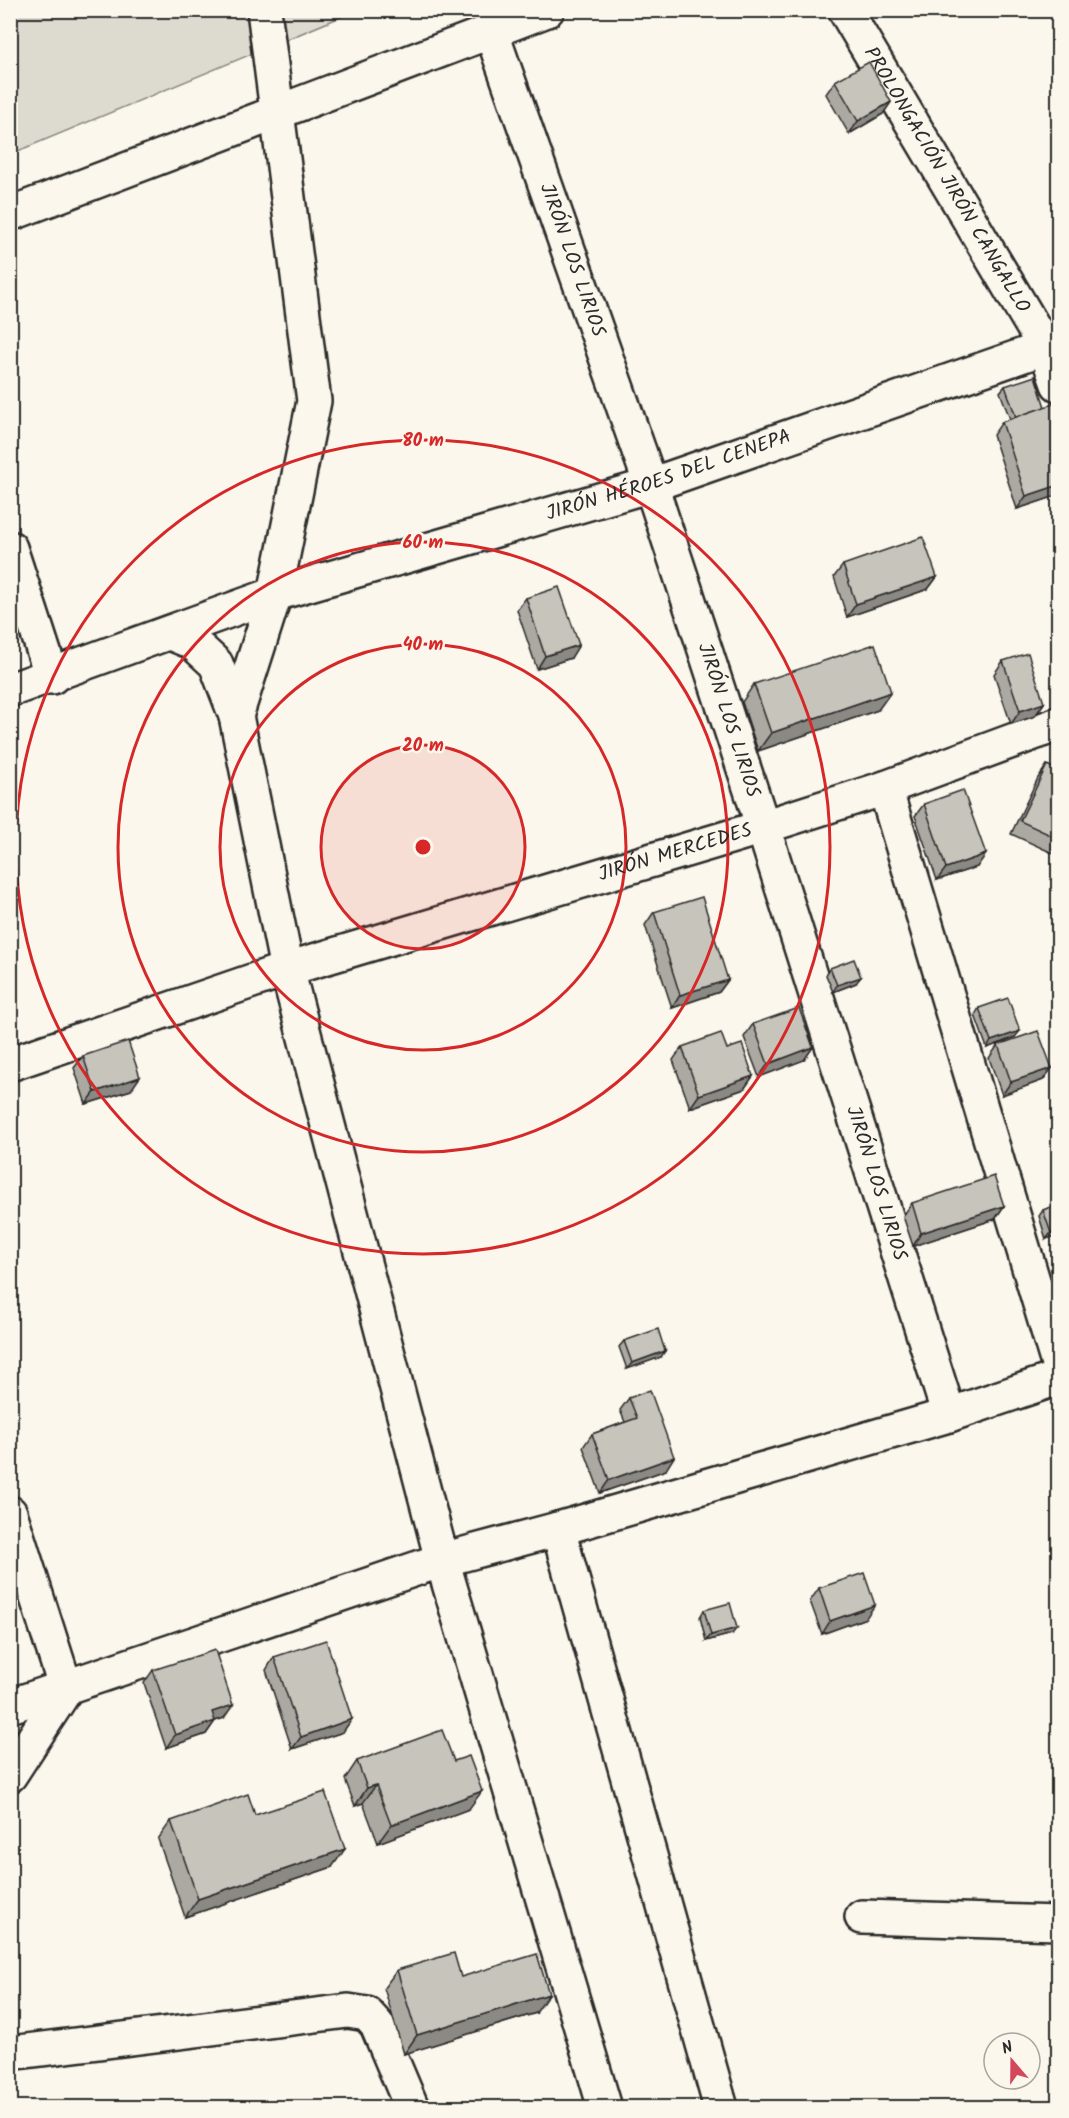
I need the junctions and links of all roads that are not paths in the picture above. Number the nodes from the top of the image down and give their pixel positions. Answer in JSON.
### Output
{"nodes":[{"id":1,"x":264,"y":10,"type":"edge"},
{"id":2,"x":547,"y":10,"type":"edge"},
{"id":3,"x":845,"y":10,"type":"edge"},
{"id":4,"x":491,"y":31,"type":"junction"},
{"id":5,"x":276,"y":112,"type":"junction"},
{"id":6,"x":10,"y":214,"type":"edge"},
{"id":7,"x":1052,"y":345,"type":"edge"},
{"id":8,"x":1059,"y":384,"type":"edge"},
{"id":9,"x":651,"y":485,"type":"junction"},
{"id":10,"x":10,"y":548,"type":"edge"},
{"id":11,"x":275,"y":594,"type":"junction"},
{"id":12,"x":170,"y":633,"type":"junction"},
{"id":13,"x":52,"y":676,"type":"junction"},
{"id":14,"x":10,"y":690,"type":"edge"},
{"id":15,"x":236,"y":716,"type":"junction"},
{"id":16,"x":1059,"y":724,"type":"edge"},
{"id":17,"x":885,"y":788,"type":"junction"},
{"id":18,"x":763,"y":827,"type":"junction"},
{"id":19,"x":287,"y":969,"type":"junction"},
{"id":20,"x":10,"y":1064,"type":"edge"},
{"id":21,"x":1059,"y":1364,"type":"edge"},
{"id":22,"x":1059,"y":1378,"type":"edge"},
{"id":23,"x":949,"y":1415,"type":"junction"},
{"id":24,"x":10,"y":1513,"type":"edge"},
{"id":25,"x":558,"y":1529,"type":"junction"},
{"id":26,"x":442,"y":1560,"type":"junction"},
{"id":27,"x":66,"y":1689,"type":"junction"},
{"id":28,"x":10,"y":1706,"type":"edge"},
{"id":29,"x":10,"y":1775,"type":"edge"},
{"id":30,"x":862,"y":1917,"type":"dead end"},
{"id":31,"x":1059,"y":1923,"type":"edge"},
{"id":32,"x":10,"y":2053,"type":"edge"},
{"id":33,"x":412,"y":2108,"type":"edge"},
{"id":34,"x":605,"y":2108,"type":"edge"},
{"id":35,"x":721,"y":2108,"type":"edge"}],
"edges":[{"from":1,"to":5,"type":"street"},
{"from":2,"to":4,"type":"street"},
{"from":3,"to":7,"type":"street","name":"PROLONGACIÓN JIRÓN CANGALLO"},
{"from":4,"to":5,"type":"street"},
{"from":4,"to":9,"type":"street","name":"JIRÓN LOS LIRIOS"},
{"from":5,"to":6,"type":"street"},
{"from":5,"to":11,"type":"street"},
{"from":7,"to":8,"type":"street","name":"PROLONGACIÓN JIRÓN CANGALLO"},
{"from":7,"to":9,"type":"street","name":"JIRÓN HÉROES DEL CENEPA"},
{"from":9,"to":11,"type":"street","name":"JIRÓN HÉROES DEL CENEPA"},
{"from":9,"to":18,"type":"street","name":"JIRÓN LOS LIRIOS"},
{"from":10,"to":13,"type":"street"},
{"from":11,"to":12,"type":"street","name":"JIRÓN HÉROES DEL CENEPA"},
{"from":11,"to":15,"type":"street"},
{"from":12,"to":13,"type":"street","name":"JIRÓN HÉROES DEL CENEPA"},
{"from":12,"to":15,"type":"street"},
{"from":13,"to":14,"type":"street","name":"JIRÓN HÉROES DEL CENEPA"},
{"from":15,"to":19,"type":"street"},
{"from":16,"to":17,"type":"street","name":"JIRÓN MERCEDES"},
{"from":17,"to":18,"type":"street","name":"JIRÓN MERCEDES"},
{"from":17,"to":21,"type":"street"},
{"from":18,"to":19,"type":"street","name":"JIRÓN MERCEDES"},
{"from":18,"to":23,"type":"street","name":"JIRÓN LOS LIRIOS"},
{"from":19,"to":20,"type":"street","name":"JIRÓN MERCEDES"},
{"from":19,"to":26,"type":"street"},
{"from":22,"to":23,"type":"street"},
{"from":23,"to":25,"type":"street"},
{"from":24,"to":27,"type":"street"},
{"from":25,"to":26,"type":"street"},
{"from":25,"to":35,"type":"street"},
{"from":26,"to":27,"type":"street"},
{"from":26,"to":34,"type":"street"},
{"from":27,"to":28,"type":"street"},
{"from":27,"to":29,"type":"street"},
{"from":30,"to":31,"type":"street"},
{"from":32,"to":33,"type":"street"}]}
